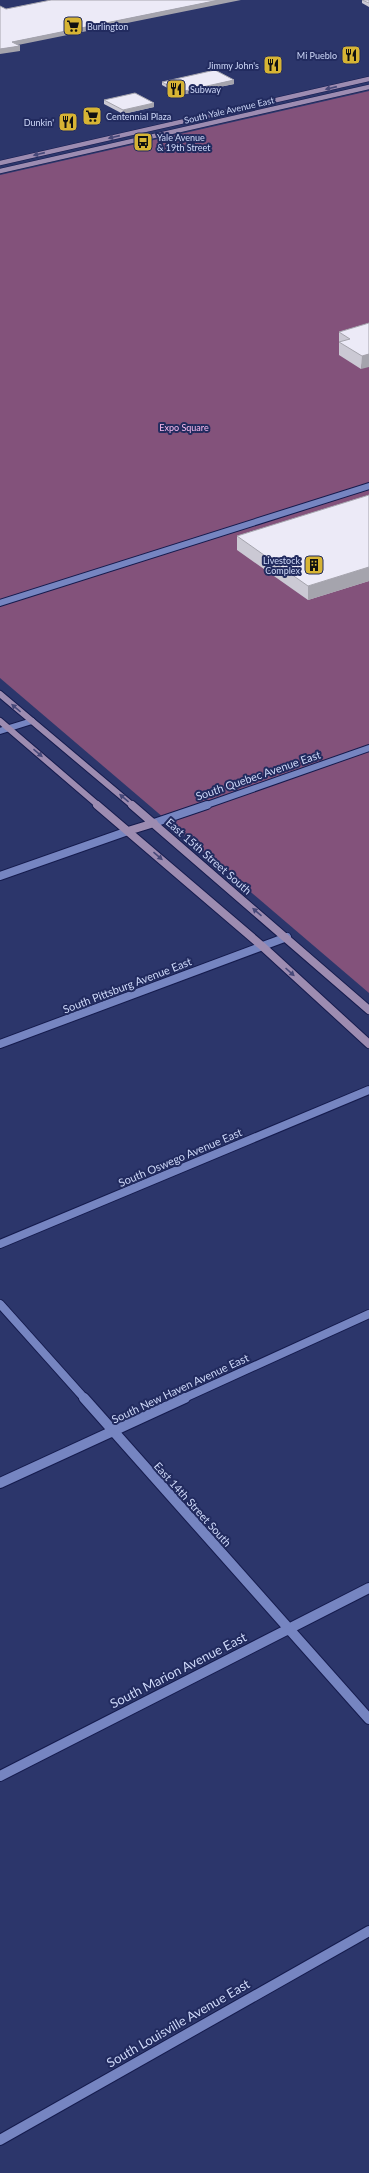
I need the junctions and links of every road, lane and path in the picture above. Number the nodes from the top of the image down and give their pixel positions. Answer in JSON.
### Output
{"nodes":[{"id":1,"x":369,"y":79,"type":"edge"},
{"id":2,"x":369,"y":87,"type":"edge"},
{"id":3,"x":278,"y":100,"type":"junction"},
{"id":4,"x":289,"y":105,"type":"junction"},
{"id":5,"x":165,"y":125,"type":"junction"},
{"id":6,"x":175,"y":131,"type":"junction"},
{"id":7,"x":76,"y":145,"type":"junction"},
{"id":8,"x":86,"y":151,"type":"junction"},
{"id":9,"x":0,"y":163,"type":"edge"},
{"id":10,"x":0,"y":171,"type":"edge"},
{"id":11,"x":369,"y":486,"type":"edge"},
{"id":12,"x":0,"y":603,"type":"edge"},
{"id":13,"x":0,"y":694,"type":"edge"},
{"id":14,"x":0,"y":721,"type":"edge"},
{"id":15,"x":32,"y":721,"type":"junction"},
{"id":16,"x":9,"y":729,"type":"junction"},
{"id":17,"x":0,"y":731,"type":"edge"},
{"id":18,"x":369,"y":748,"type":"edge"},
{"id":19,"x":154,"y":823,"type":"junction"},
{"id":20,"x":128,"y":831,"type":"junction"},
{"id":21,"x":0,"y":876,"type":"edge"},
{"id":22,"x":287,"y":937,"type":"junction"},
{"id":23,"x":262,"y":946,"type":"junction"},
{"id":24,"x":369,"y":1010,"type":"edge"},
{"id":25,"x":0,"y":1044,"type":"edge"},
{"id":26,"x":369,"y":1044,"type":"edge"},
{"id":27,"x":369,"y":1090,"type":"edge"},
{"id":28,"x":0,"y":1244,"type":"edge"},
{"id":29,"x":0,"y":1304,"type":"edge"},
{"id":30,"x":369,"y":1314,"type":"edge"},
{"id":31,"x":113,"y":1432,"type":"junction"},
{"id":32,"x":0,"y":1483,"type":"edge"},
{"id":33,"x":369,"y":1588,"type":"edge"},
{"id":34,"x":289,"y":1629,"type":"junction"},
{"id":35,"x":369,"y":1719,"type":"edge"},
{"id":36,"x":0,"y":1776,"type":"edge"},
{"id":37,"x":369,"y":1931,"type":"edge"},
{"id":38,"x":0,"y":2140,"type":"edge"}],
"edges":[{"from":1,"to":3,"type":"main road","name":"South Yale Avenue East","one_way":true},
{"from":2,"to":4,"type":"main road","name":"South Yale Avenue East"},
{"from":3,"to":4,"type":"main road"},
{"from":3,"to":5,"type":"main road","name":"South Yale Avenue East"},
{"from":4,"to":6,"type":"main road","name":"South Yale Avenue East"},
{"from":5,"to":6,"type":"main road"},
{"from":5,"to":7,"type":"main road","name":"South Yale Avenue East","one_way":true},
{"from":6,"to":8,"type":"main road","name":"South Yale Avenue East"},
{"from":7,"to":8,"type":"main road"},
{"from":7,"to":9,"type":"main road","name":"South Yale Avenue East","one_way":true},
{"from":8,"to":10,"type":"main road","name":"South Yale Avenue East"},
{"from":11,"to":12,"type":"street"},
{"from":15,"to":13,"type":"main road","name":"East 15th Street South","one_way":true},
{"from":14,"to":16,"type":"main road"},
{"from":15,"to":16,"type":"street"},
{"from":19,"to":15,"type":"main road","name":"East 15th Street South","one_way":true},
{"from":16,"to":17,"type":"street"},
{"from":16,"to":20,"type":"main road","one_way":true},
{"from":18,"to":19,"type":"street","name":"South Quebec Avenue East"},
{"from":19,"to":20,"type":"main road"},
{"from":22,"to":19,"type":"main road","name":"East 15th Street South","one_way":true},
{"from":20,"to":21,"type":"street"},
{"from":20,"to":23,"type":"main road","one_way":true},
{"from":22,"to":23,"type":"street","name":"South Pittsburg Avenue East"},
{"from":22,"to":24,"type":"main road","name":"East 15th Street South"},
{"from":23,"to":25,"type":"street","name":"South Pittsburg Avenue East"},
{"from":23,"to":26,"type":"main road","one_way":true},
{"from":27,"to":28,"type":"street","name":"South Oswego Avenue East"},
{"from":29,"to":31,"type":"street","name":"East 14th Street South"},
{"from":30,"to":31,"type":"street","name":"South New Haven Avenue East"},
{"from":31,"to":32,"type":"street","name":"South New Haven Avenue East"},
{"from":31,"to":34,"type":"street","name":"East 14th Street South"},
{"from":33,"to":34,"type":"street","name":"South Marion Avenue East"},
{"from":34,"to":35,"type":"street","name":"East 14th Street South"},
{"from":34,"to":36,"type":"street","name":"South Marion Avenue East"},
{"from":37,"to":38,"type":"street","name":"South Louisville Avenue East"}]}
